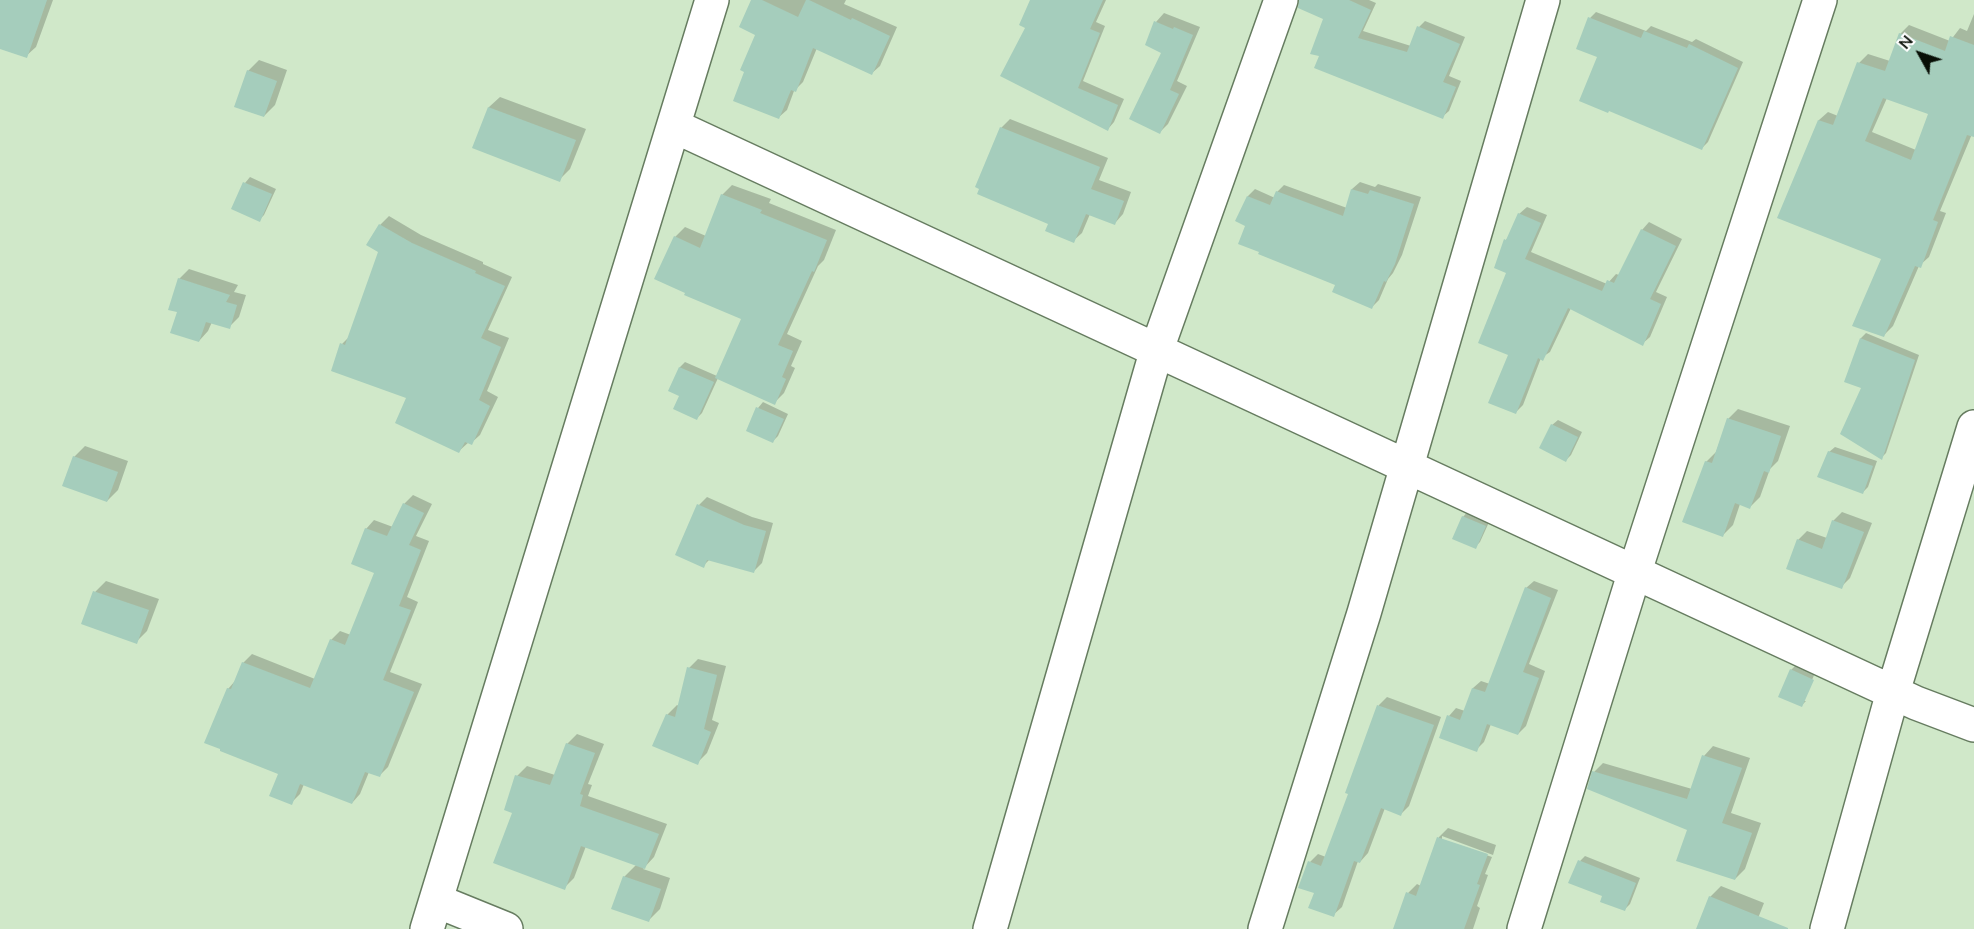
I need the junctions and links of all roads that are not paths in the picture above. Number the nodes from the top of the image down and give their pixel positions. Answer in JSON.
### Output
{"nodes":[{"id":1,"x":712,"y":0,"type":"edge"},
{"id":2,"x":1281,"y":0,"type":"edge"},
{"id":3,"x":1543,"y":0,"type":"edge"},
{"id":4,"x":1820,"y":0,"type":"edge"},
{"id":5,"x":674,"y":126,"type":"junction"},
{"id":6,"x":1157,"y":349,"type":"junction"},
{"id":7,"x":1974,"y":428,"type":"edge"},
{"id":8,"x":1407,"y":465,"type":"junction"},
{"id":9,"x":1635,"y":571,"type":"junction"},
{"id":10,"x":1893,"y":692,"type":"junction"},
{"id":11,"x":1974,"y":725,"type":"edge"},
{"id":12,"x":432,"y":915,"type":"edge"},
{"id":13,"x":506,"y":929,"type":"edge"},
{"id":14,"x":990,"y":929,"type":"edge"},
{"id":15,"x":1265,"y":929,"type":"edge"},
{"id":16,"x":1524,"y":929,"type":"edge"},
{"id":17,"x":1827,"y":929,"type":"edge"}],
"edges":[{"from":1,"to":5,"type":"street"},
{"from":2,"to":6,"type":"street"},
{"from":3,"to":8,"type":"street"},
{"from":4,"to":9,"type":"street"},
{"from":5,"to":6,"type":"street"},
{"from":5,"to":12,"type":"street"},
{"from":6,"to":8,"type":"street"},
{"from":6,"to":14,"type":"street"},
{"from":7,"to":10,"type":"street"},
{"from":8,"to":9,"type":"street"},
{"from":8,"to":15,"type":"street"},
{"from":9,"to":10,"type":"street"},
{"from":9,"to":16,"type":"street"},
{"from":10,"to":11,"type":"street"},
{"from":10,"to":17,"type":"street"},
{"from":12,"to":13,"type":"street"}]}
